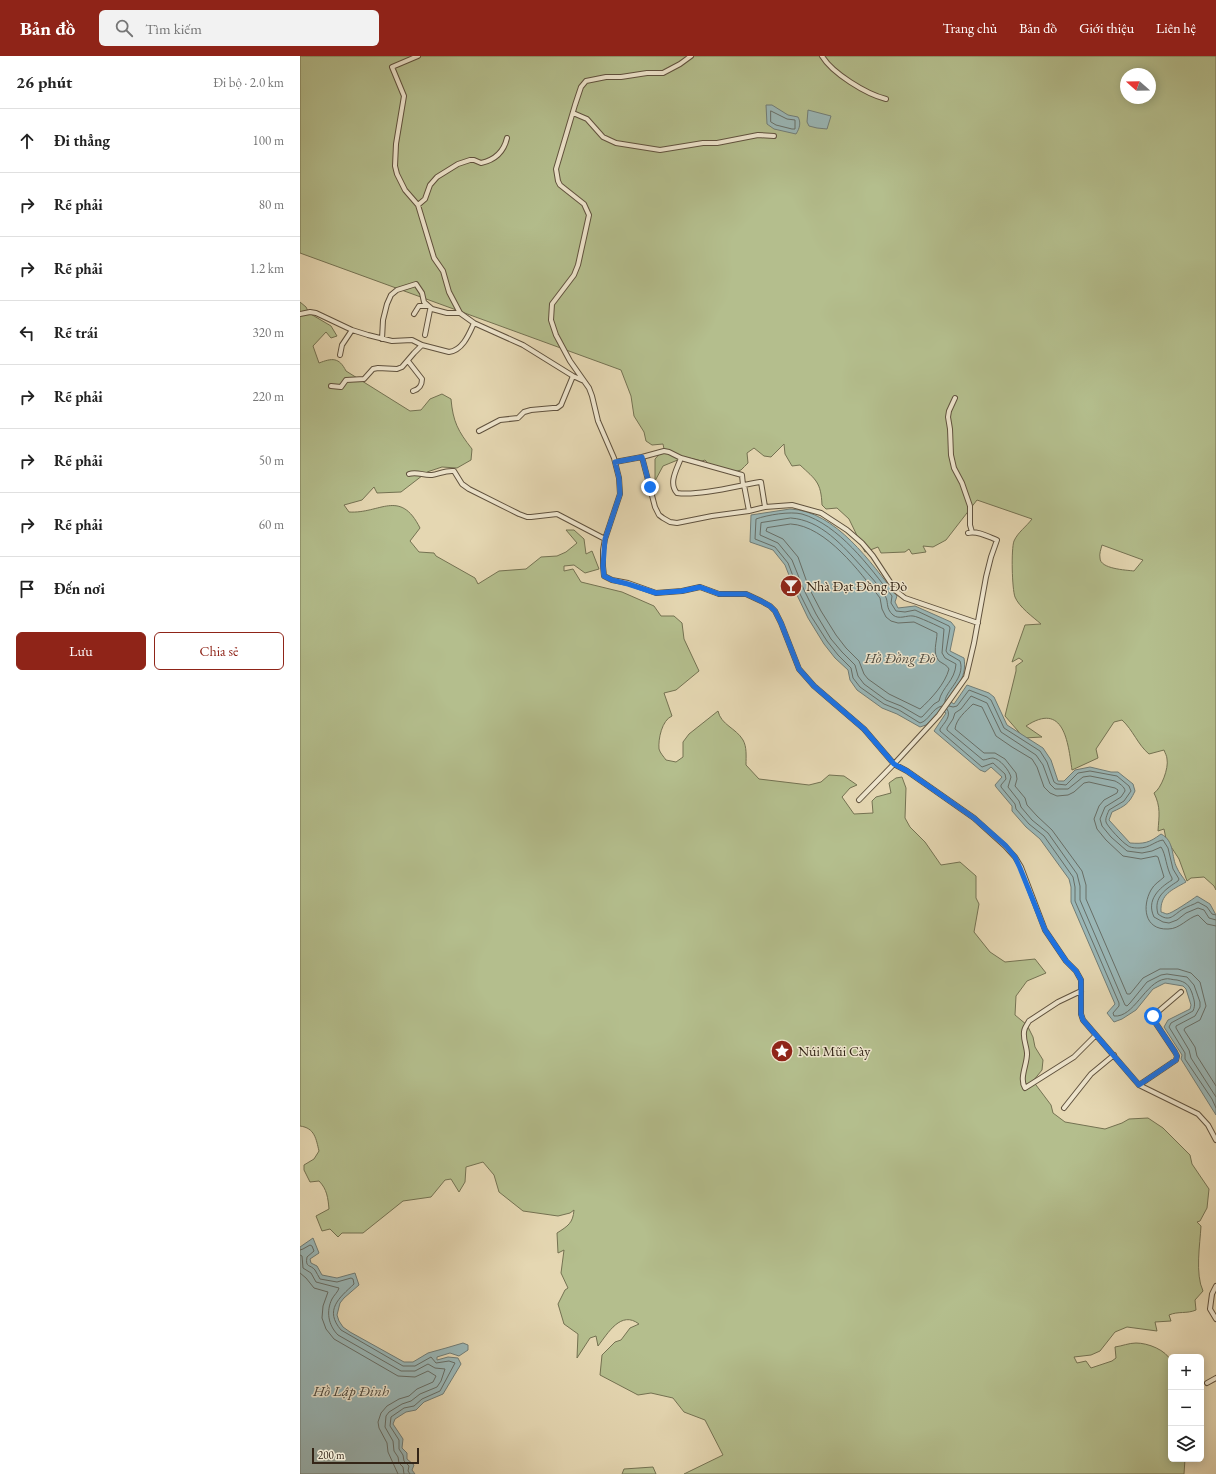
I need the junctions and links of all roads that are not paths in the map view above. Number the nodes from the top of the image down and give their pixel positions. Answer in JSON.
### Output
{"nodes":[{"id":1,"x":418,"y":56,"type":"edge"},
{"id":2,"x":691,"y":56,"type":"edge"},
{"id":3,"x":822,"y":56,"type":"edge"},
{"id":4,"x":886,"y":99,"type":"dead end"},
{"id":5,"x":573,"y":113,"type":"junction"},
{"id":6,"x":774,"y":136,"type":"dead end"},
{"id":7,"x":507,"y":138,"type":"dead end"},
{"id":8,"x":418,"y":205,"type":"junction"},
{"id":9,"x":428,"y":306,"type":"junction"},
{"id":10,"x":432,"y":309,"type":"junction"},
{"id":11,"x":460,"y":313,"type":"junction"},
{"id":12,"x":300,"y":314,"type":"edge"},
{"id":13,"x":414,"y":314,"type":"dead end"},
{"id":14,"x":474,"y":323,"type":"junction"},
{"id":15,"x":352,"y":330,"type":"junction"},
{"id":16,"x":426,"y":335,"type":"dead end"},
{"id":17,"x":382,"y":339,"type":"junction"},
{"id":18,"x":422,"y":345,"type":"junction"},
{"id":19,"x":340,"y":355,"type":"dead end"},
{"id":20,"x":408,"y":361,"type":"junction"},
{"id":21,"x":573,"y":376,"type":"junction"},
{"id":22,"x":584,"y":381,"type":"junction"},
{"id":23,"x":331,"y":386,"type":"dead end"},
{"id":24,"x":413,"y":391,"type":"dead end"},
{"id":25,"x":955,"y":398,"type":"dead end"},
{"id":26,"x":479,"y":431,"type":"dead end"},
{"id":27,"x":642,"y":457,"type":"junction"},
{"id":28,"x":681,"y":458,"type":"junction"},
{"id":29,"x":615,"y":462,"type":"junction"},
{"id":30,"x":409,"y":474,"type":"dead end"},
{"id":31,"x":743,"y":485,"type":"junction"},
{"id":32,"x":766,"y":507,"type":"junction"},
{"id":33,"x":749,"y":511,"type":"junction"},
{"id":34,"x":605,"y":539,"type":"junction"},
{"id":35,"x":978,"y":623,"type":"junction"},
{"id":36,"x":894,"y":764,"type":"junction"},
{"id":37,"x":858,"y":800,"type":"dead end"},
{"id":38,"x":1082,"y":991,"type":"junction"},
{"id":39,"x":1181,"y":992,"type":"dead end"},
{"id":40,"x":1095,"y":1036,"type":"junction"},
{"id":41,"x":1114,"y":1055,"type":"junction"},
{"id":42,"x":1139,"y":1085,"type":"junction"},
{"id":43,"x":1064,"y":1108,"type":"dead end"},
{"id":44,"x":1216,"y":1140,"type":"edge"},
{"id":45,"x":1216,"y":1286,"type":"edge"},
{"id":46,"x":1216,"y":1319,"type":"edge"},
{"id":47,"x":1216,"y":1378,"type":"edge"},
{"id":48,"x":1207,"y":1383,"type":"dead end"}],
"edges":[{"from":1,"to":8,"type":"street"},
{"from":2,"to":5,"type":"street"},
{"from":3,"to":4,"type":"street"},
{"from":5,"to":6,"type":"street"},
{"from":5,"to":22,"type":"street"},
{"from":7,"to":8,"type":"street"},
{"from":8,"to":11,"type":"street"},
{"from":9,"to":10,"type":"street"},
{"from":9,"to":13,"type":"street"},
{"from":9,"to":17,"type":"street"},
{"from":10,"to":11,"type":"street"},
{"from":10,"to":16,"type":"street"},
{"from":11,"to":14,"type":"street"},
{"from":12,"to":15,"type":"street"},
{"from":14,"to":18,"type":"street"},
{"from":14,"to":21,"type":"street"},
{"from":15,"to":17,"type":"street"},
{"from":15,"to":19,"type":"street"},
{"from":17,"to":18,"type":"street"},
{"from":18,"to":20,"type":"street"},
{"from":20,"to":23,"type":"street"},
{"from":20,"to":24,"type":"street"},
{"from":21,"to":22,"type":"street"},
{"from":21,"to":26,"type":"street"},
{"from":22,"to":29,"type":"street"},
{"from":25,"to":35,"type":"street"},
{"from":27,"to":28,"type":"street"},
{"from":27,"to":29,"type":"street"},
{"from":27,"to":33,"type":"street"},
{"from":28,"to":31,"type":"street"},
{"from":28,"to":31,"type":"street"},
{"from":29,"to":34,"type":"street"},
{"from":30,"to":34,"type":"street"},
{"from":31,"to":32,"type":"street"},
{"from":31,"to":33,"type":"street"},
{"from":32,"to":33,"type":"street"},
{"from":32,"to":35,"type":"street"},
{"from":34,"to":36,"type":"street"},
{"from":35,"to":36,"type":"street"},
{"from":36,"to":37,"type":"street"},
{"from":36,"to":38,"type":"street"},
{"from":38,"to":40,"type":"street"},
{"from":38,"to":40,"type":"street"},
{"from":39,"to":42,"type":"street"},
{"from":40,"to":41,"type":"street"},
{"from":41,"to":42,"type":"street"},
{"from":41,"to":43,"type":"street"},
{"from":42,"to":44,"type":"street"},
{"from":45,"to":46,"type":"street"},
{"from":47,"to":48,"type":"street"}]}
